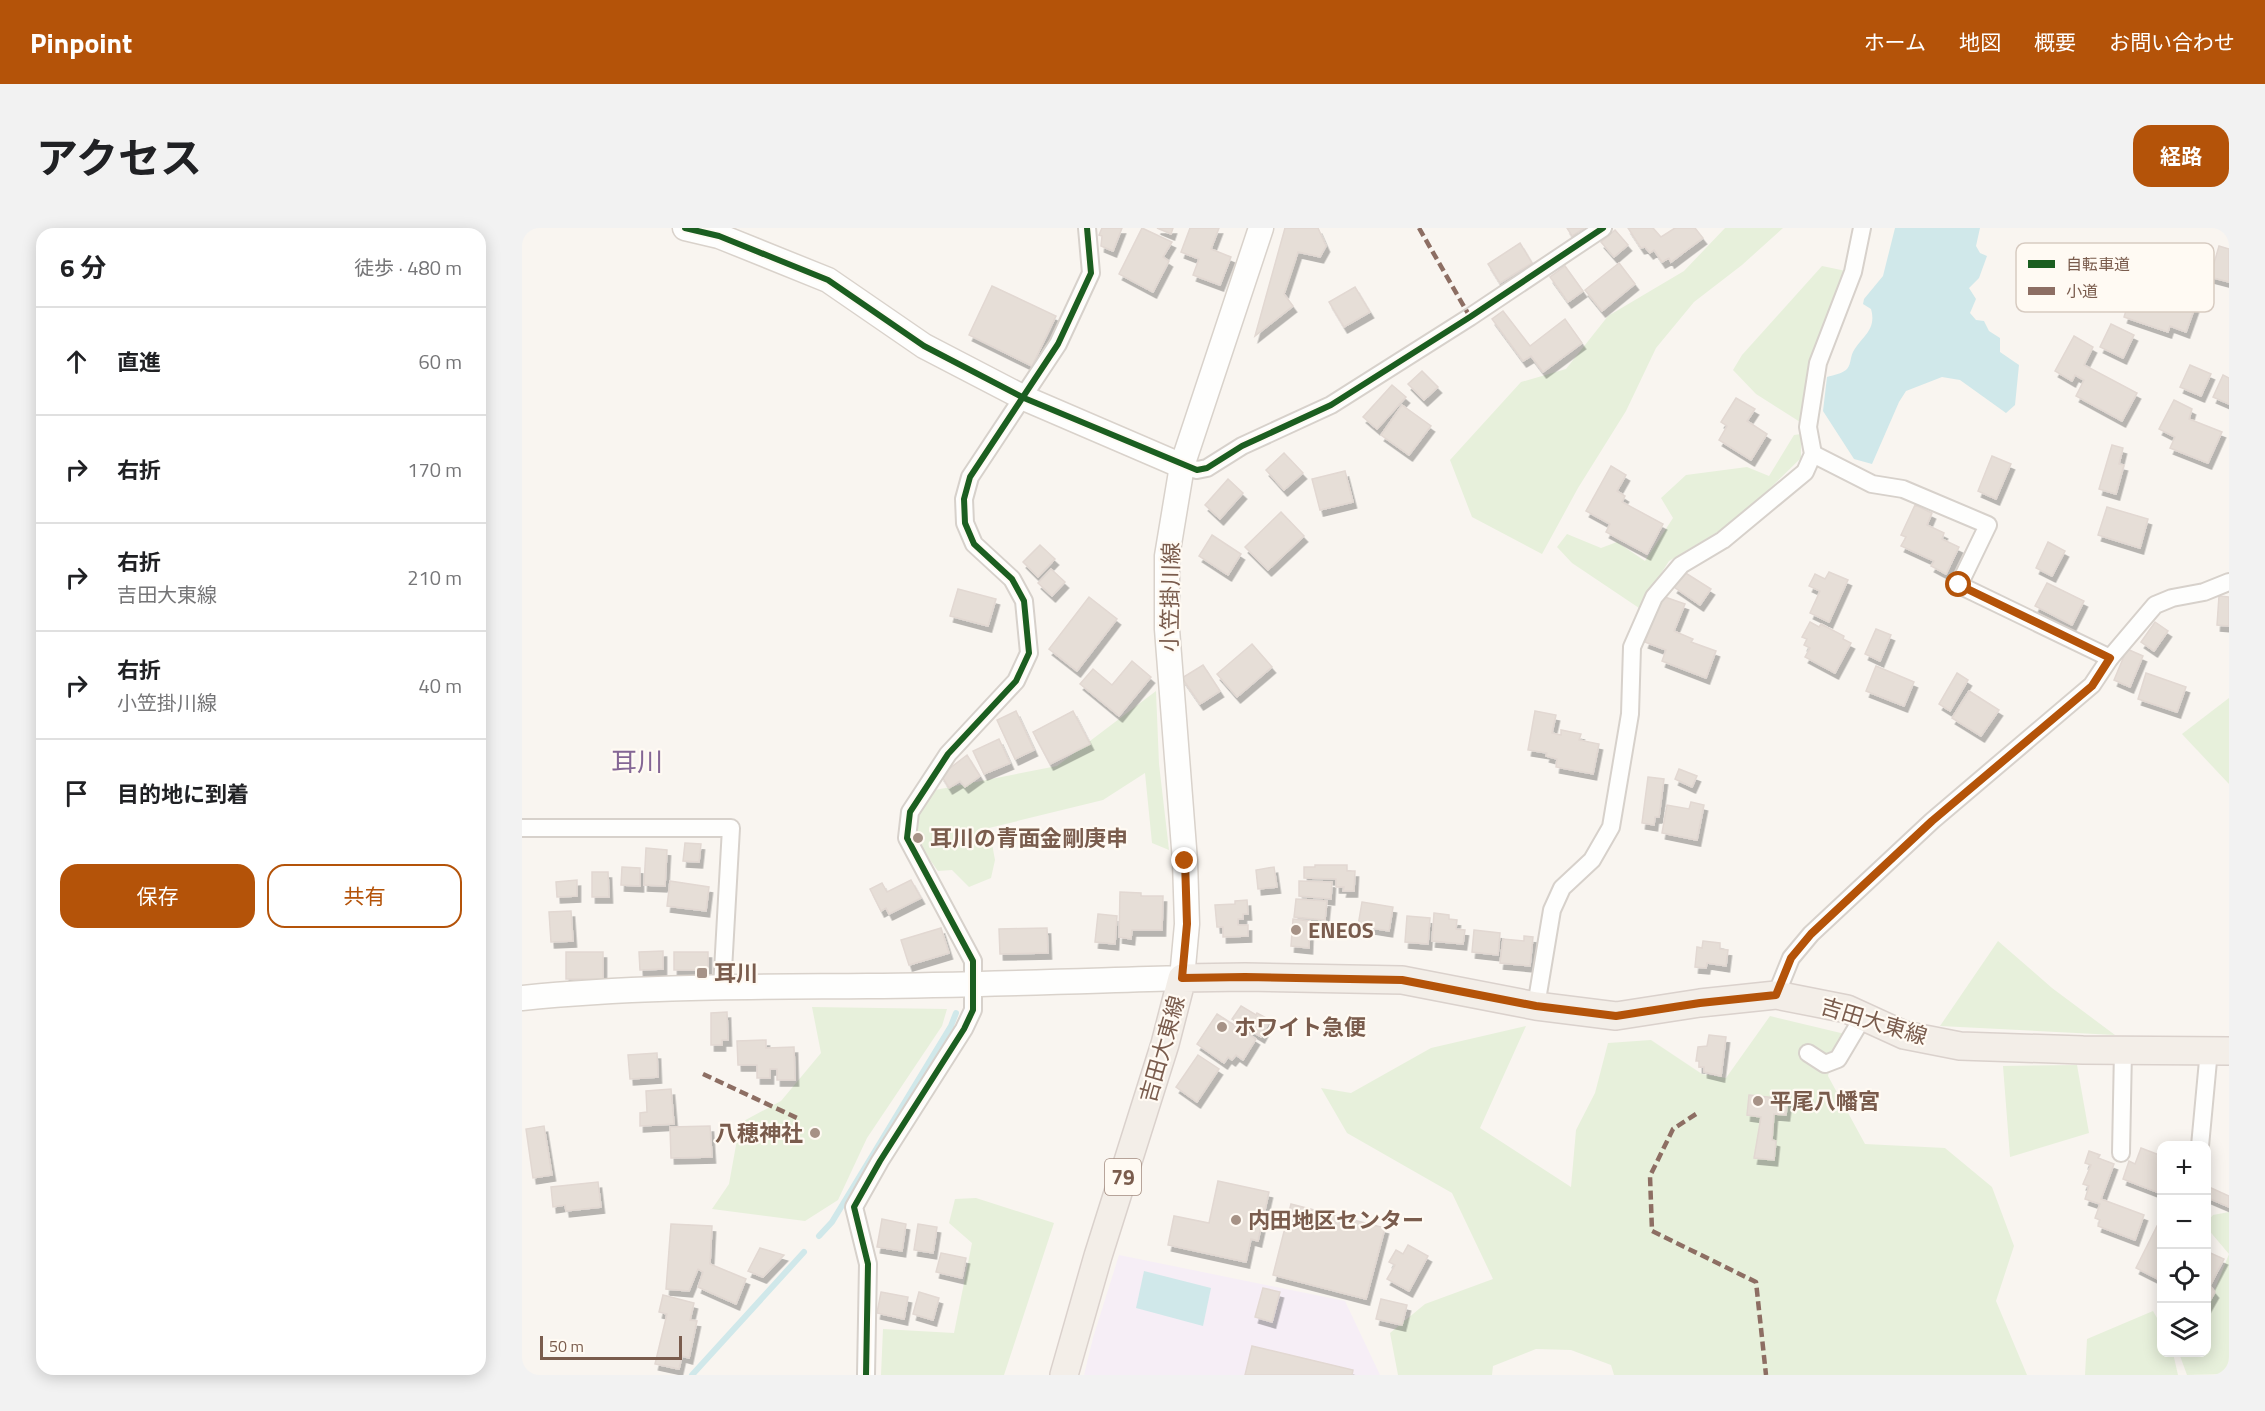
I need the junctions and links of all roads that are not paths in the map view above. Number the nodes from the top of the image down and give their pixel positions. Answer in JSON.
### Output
{"nodes":[{"id":1,"x":685,"y":228,"type":"edge"},
{"id":2,"x":1087,"y":228,"type":"edge"},
{"id":3,"x":1261,"y":228,"type":"edge"},
{"id":4,"x":1603,"y":228,"type":"edge"},
{"id":5,"x":1862,"y":228,"type":"edge"},
{"id":6,"x":1024,"y":398,"type":"junction"},
{"id":7,"x":1813,"y":454,"type":"junction"},
{"id":8,"x":1182,"y":466,"type":"junction"},
{"id":9,"x":2229,"y":582,"type":"edge"},
{"id":10,"x":2110,"y":658,"type":"junction"},
{"id":11,"x":522,"y":828,"type":"edge"},
{"id":12,"x":1182,"y":978,"type":"junction"},
{"id":13,"x":973,"y":985,"type":"junction"},
{"id":14,"x":722,"y":988,"type":"junction"},
{"id":15,"x":1776,"y":995,"type":"junction"},
{"id":16,"x":522,"y":998,"type":"edge"},
{"id":17,"x":1536,"y":1006,"type":"junction"},
{"id":18,"x":1863,"y":1017,"type":"junction"},
{"id":19,"x":2123,"y":1050,"type":"junction"},
{"id":20,"x":2219,"y":1051,"type":"edge"},
{"id":21,"x":1808,"y":1053,"type":"dead end"},
{"id":22,"x":2201,"y":1141,"type":"edge"},
{"id":23,"x":2121,"y":1152,"type":"dead end"},
{"id":24,"x":866,"y":1375,"type":"edge"},
{"id":25,"x":1064,"y":1375,"type":"edge"}],
"edges":[{"from":1,"to":6,"type":"street"},
{"from":2,"to":6,"type":"street"},
{"from":3,"to":8,"type":"street","name":"小笠掛川線"},
{"from":4,"to":8,"type":"street"},
{"from":5,"to":7,"type":"street"},
{"from":6,"to":8,"type":"street"},
{"from":6,"to":13,"type":"street"},
{"from":7,"to":10,"type":"street"},
{"from":7,"to":17,"type":"street"},
{"from":8,"to":12,"type":"street","name":"小笠掛川線"},
{"from":9,"to":10,"type":"street"},
{"from":10,"to":15,"type":"street"},
{"from":11,"to":14,"type":"street"},
{"from":12,"to":13,"type":"street"},
{"from":12,"to":17,"type":"main road","name":"吉田大東線"},
{"from":12,"to":25,"type":"main road","name":"吉田大東線","number":"79"},
{"from":13,"to":14,"type":"street"},
{"from":13,"to":24,"type":"street"},
{"from":14,"to":16,"type":"street"},
{"from":15,"to":17,"type":"main road","name":"吉田大東線"},
{"from":15,"to":18,"type":"main road","name":"吉田大東線"},
{"from":18,"to":19,"type":"main road","name":"吉田大東線"},
{"from":18,"to":21,"type":"street"},
{"from":19,"to":20,"type":"main road","name":"吉田大東線"},
{"from":19,"to":23,"type":"street"},
{"from":20,"to":22,"type":"street"}]}
